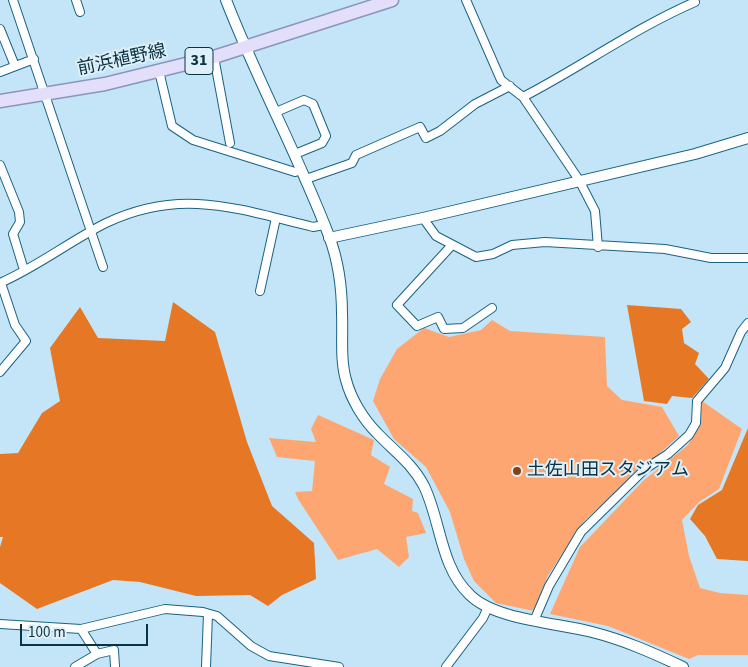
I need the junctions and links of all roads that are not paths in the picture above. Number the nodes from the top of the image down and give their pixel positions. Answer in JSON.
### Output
{"nodes":[{"id":1,"x":13,"y":0,"type":"edge"},
{"id":2,"x":76,"y":0,"type":"edge"},
{"id":3,"x":226,"y":0,"type":"edge"},
{"id":4,"x":392,"y":0,"type":"edge"},
{"id":5,"x":466,"y":0,"type":"edge"},
{"id":6,"x":695,"y":2,"type":"dead end"},
{"id":7,"x":80,"y":12,"type":"dead end"},
{"id":8,"x":0,"y":29,"type":"edge"},
{"id":9,"x":247,"y":47,"type":"junction"},
{"id":10,"x":214,"y":57,"type":"junction"},
{"id":11,"x":34,"y":59,"type":"junction"},
{"id":12,"x":15,"y":66,"type":"junction"},
{"id":13,"x":159,"y":71,"type":"junction"},
{"id":14,"x":0,"y":72,"type":"edge"},
{"id":15,"x":510,"y":86,"type":"junction"},
{"id":16,"x":46,"y":94,"type":"junction"},
{"id":17,"x":523,"y":97,"type":"junction"},
{"id":18,"x":0,"y":101,"type":"edge"},
{"id":19,"x":276,"y":112,"type":"junction"},
{"id":20,"x":748,"y":138,"type":"edge"},
{"id":21,"x":230,"y":143,"type":"dead end"},
{"id":22,"x":295,"y":154,"type":"junction"},
{"id":23,"x":0,"y":165,"type":"edge"},
{"id":24,"x":303,"y":174,"type":"junction"},
{"id":25,"x":579,"y":180,"type":"junction"},
{"id":26,"x":276,"y":218,"type":"junction"},
{"id":27,"x":423,"y":218,"type":"junction"},
{"id":28,"x":324,"y":225,"type":"junction"},
{"id":29,"x":91,"y":232,"type":"junction"},
{"id":30,"x":329,"y":238,"type":"junction"},
{"id":31,"x":452,"y":245,"type":"junction"},
{"id":32,"x":598,"y":247,"type":"junction"},
{"id":33,"x":748,"y":258,"type":"edge"},
{"id":34,"x":102,"y":267,"type":"dead end"},
{"id":35,"x":24,"y":270,"type":"junction"},
{"id":36,"x":1,"y":283,"type":"edge"},
{"id":37,"x":260,"y":291,"type":"dead end"},
{"id":38,"x":492,"y":308,"type":"dead end"},
{"id":39,"x":748,"y":323,"type":"edge"},
{"id":40,"x":0,"y":372,"type":"edge"},
{"id":41,"x":488,"y":607,"type":"junction"},
{"id":42,"x":208,"y":614,"type":"junction"},
{"id":43,"x":534,"y":621,"type":"junction"},
{"id":44,"x":0,"y":624,"type":"edge"},
{"id":45,"x":81,"y":628,"type":"junction"},
{"id":46,"x":97,"y":654,"type":"junction"},
{"id":47,"x":75,"y":667,"type":"edge"},
{"id":48,"x":115,"y":667,"type":"edge"},
{"id":49,"x":206,"y":667,"type":"edge"},
{"id":50,"x":340,"y":667,"type":"edge"},
{"id":51,"x":446,"y":667,"type":"edge"},
{"id":52,"x":683,"y":667,"type":"edge"}],
"edges":[{"from":1,"to":11,"type":"street"},
{"from":2,"to":7,"type":"street"},
{"from":3,"to":9,"type":"street"},
{"from":4,"to":9,"type":"main road","name":"前浜植野線","number":"31"},
{"from":5,"to":15,"type":"street"},
{"from":6,"to":17,"type":"street"},
{"from":8,"to":12,"type":"street"},
{"from":9,"to":10,"type":"main road","name":"前浜植野線","number":"31"},
{"from":9,"to":19,"type":"street"},
{"from":10,"to":13,"type":"main road","name":"前浜植野線","number":"31"},
{"from":10,"to":21,"type":"street"},
{"from":11,"to":12,"type":"street"},
{"from":11,"to":16,"type":"street"},
{"from":12,"to":14,"type":"street"},
{"from":13,"to":16,"type":"main road","name":"前浜植野線","number":"31"},
{"from":13,"to":24,"type":"street"},
{"from":15,"to":17,"type":"street"},
{"from":15,"to":24,"type":"street"},
{"from":16,"to":18,"type":"main road","name":"前浜植野線","number":"31"},
{"from":16,"to":29,"type":"street"},
{"from":17,"to":25,"type":"street"},
{"from":19,"to":22,"type":"street"},
{"from":19,"to":22,"type":"street"},
{"from":20,"to":25,"type":"street"},
{"from":22,"to":24,"type":"street"},
{"from":23,"to":35,"type":"street"},
{"from":24,"to":28,"type":"street"},
{"from":25,"to":27,"type":"street"},
{"from":25,"to":32,"type":"street"},
{"from":26,"to":28,"type":"street"},
{"from":26,"to":29,"type":"street"},
{"from":26,"to":37,"type":"street"},
{"from":27,"to":30,"type":"street"},
{"from":27,"to":31,"type":"street"},
{"from":28,"to":30,"type":"street"},
{"from":29,"to":34,"type":"street"},
{"from":29,"to":35,"type":"street"},
{"from":30,"to":41,"type":"street"},
{"from":31,"to":32,"type":"street"},
{"from":31,"to":38,"type":"street"},
{"from":32,"to":33,"type":"street"},
{"from":35,"to":36,"type":"street"},
{"from":36,"to":40,"type":"street"},
{"from":39,"to":43,"type":"street"},
{"from":41,"to":43,"type":"street"},
{"from":41,"to":51,"type":"street"},
{"from":42,"to":45,"type":"street"},
{"from":42,"to":49,"type":"street"},
{"from":42,"to":50,"type":"street"},
{"from":43,"to":52,"type":"street"},
{"from":44,"to":45,"type":"street"},
{"from":45,"to":46,"type":"street"},
{"from":46,"to":47,"type":"street"},
{"from":46,"to":48,"type":"street"}]}
